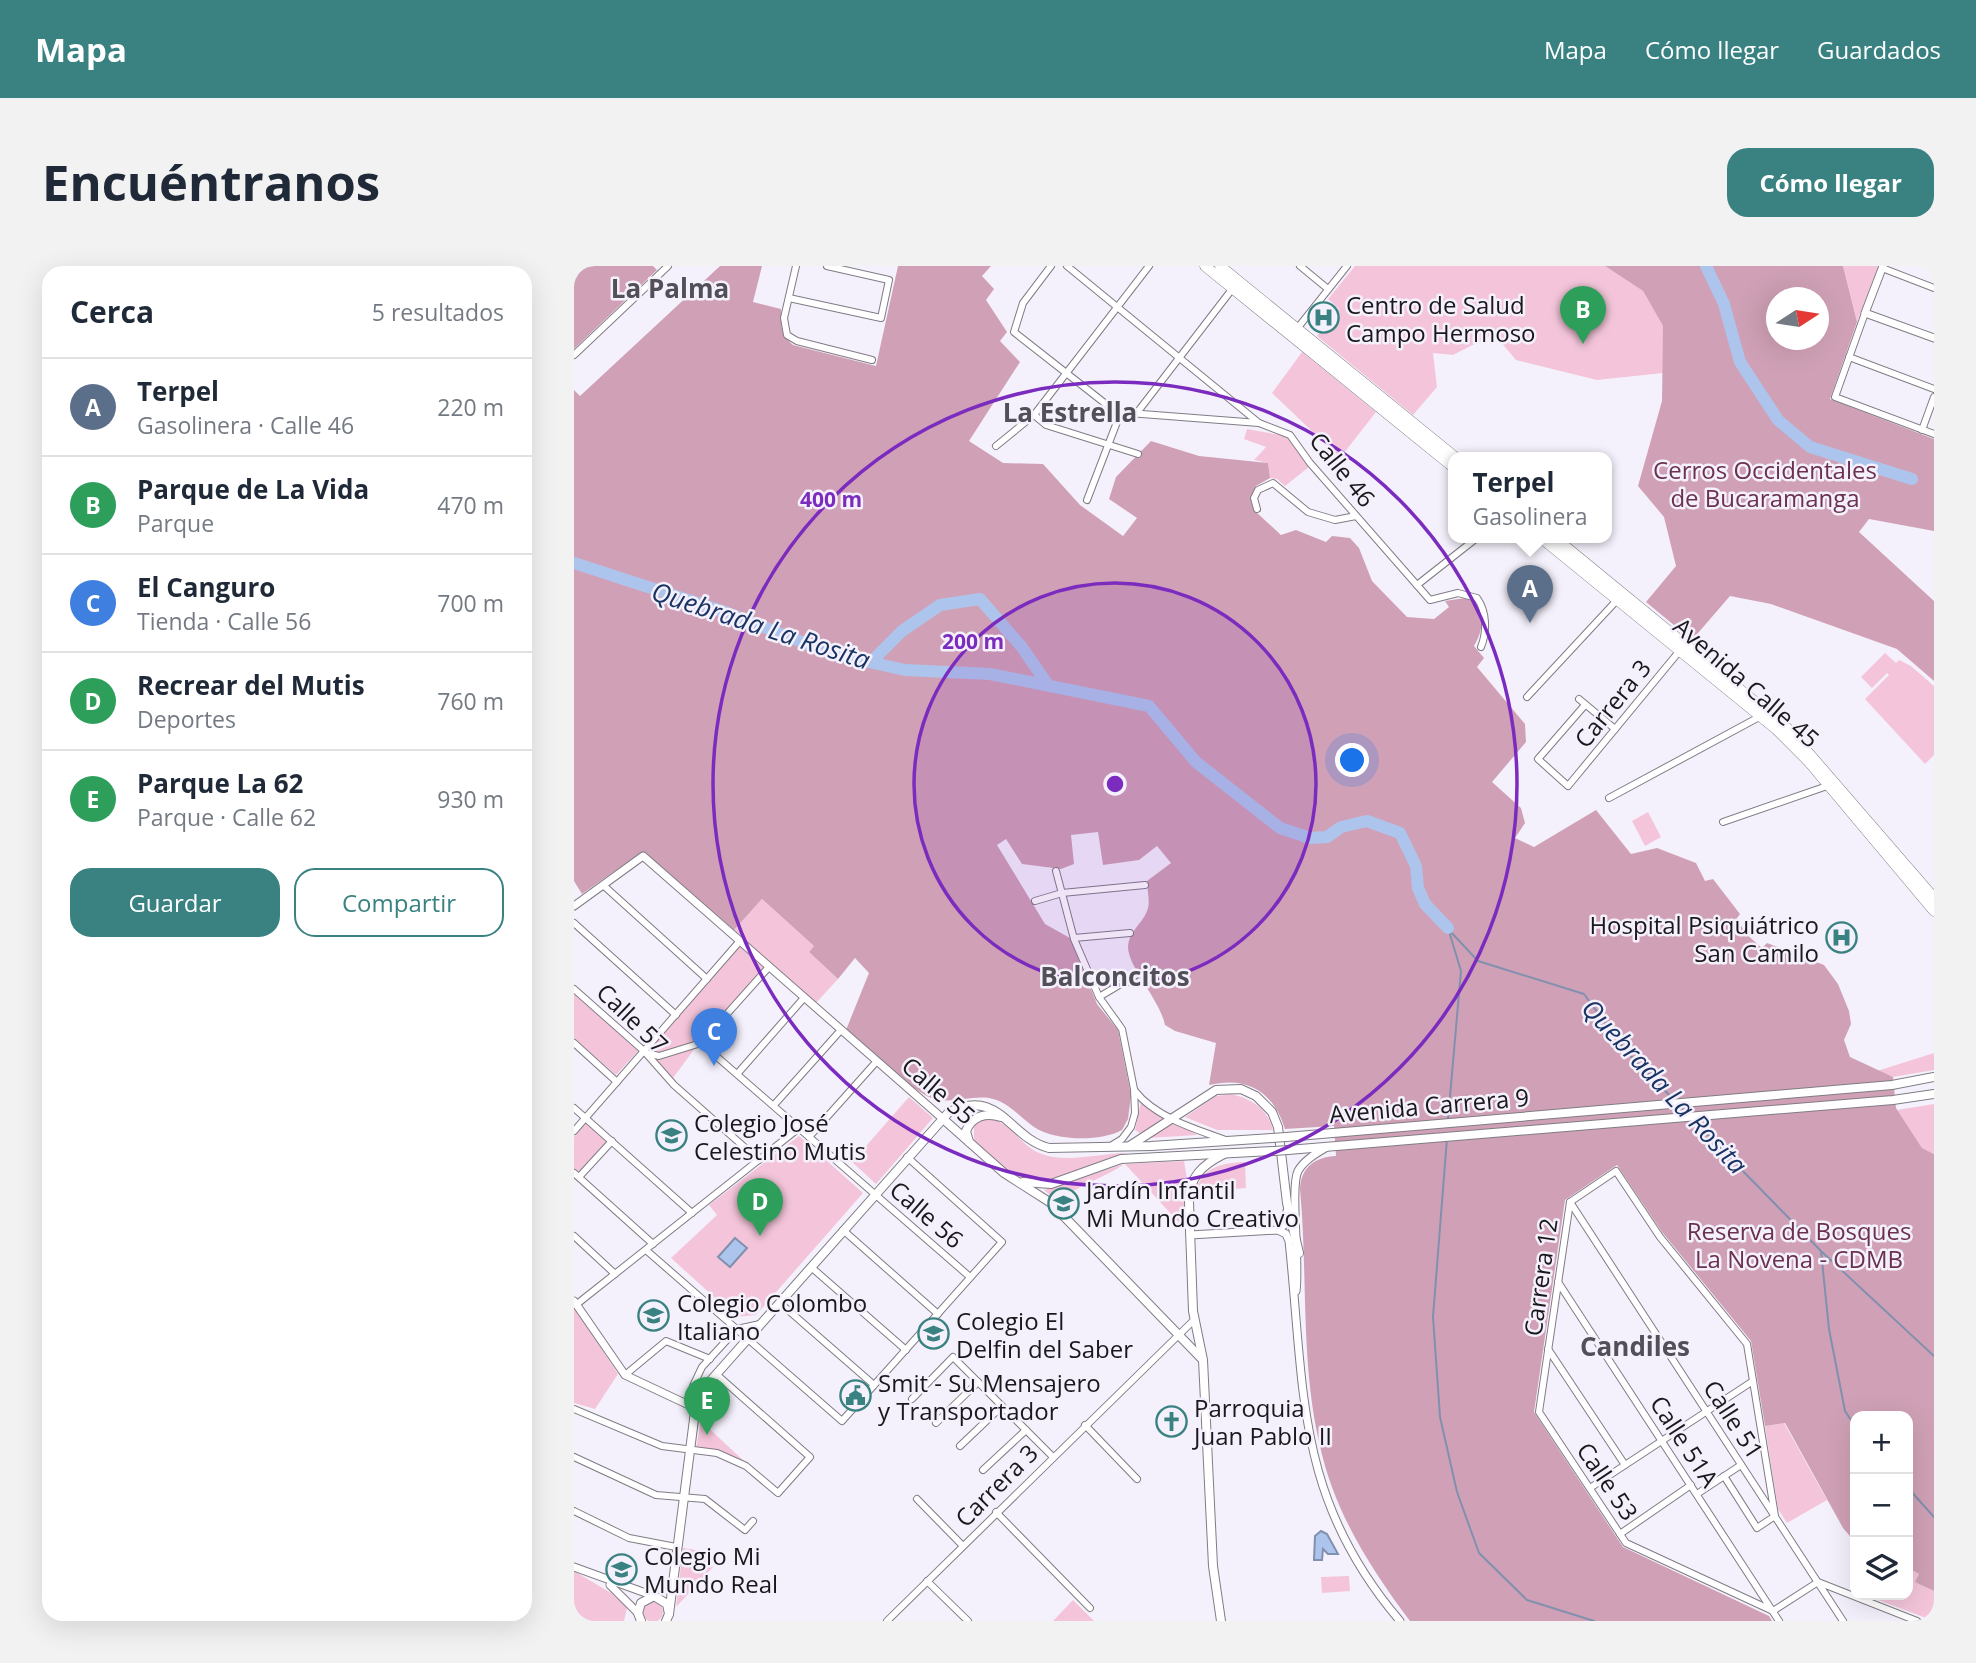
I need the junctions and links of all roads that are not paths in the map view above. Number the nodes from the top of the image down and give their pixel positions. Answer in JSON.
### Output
{"nodes":[{"id":1,"x":668,"y":266,"type":"edge"},
{"id":2,"x":796,"y":266,"type":"edge"},
{"id":3,"x":828,"y":266,"type":"edge"},
{"id":4,"x":1051,"y":266,"type":"edge"},
{"id":5,"x":1067,"y":266,"type":"edge"},
{"id":6,"x":1149,"y":266,"type":"edge"},
{"id":7,"x":1205,"y":266,"type":"edge"},
{"id":8,"x":1220,"y":266,"type":"edge"},
{"id":9,"x":1300,"y":266,"type":"edge"},
{"id":10,"x":1347,"y":266,"type":"edge"},
{"id":11,"x":1882,"y":267,"type":"edge"},
{"id":12,"x":1233,"y":288,"type":"junction"},
{"id":13,"x":1934,"y":288,"type":"edge"},
{"id":14,"x":1328,"y":289,"type":"junction"},
{"id":15,"x":789,"y":298,"type":"junction"},
{"id":16,"x":1117,"y":307,"type":"junction"},
{"id":17,"x":1866,"y":313,"type":"junction"},
{"id":18,"x":1294,"y":332,"type":"junction"},
{"id":19,"x":1934,"y":338,"type":"edge"},
{"id":20,"x":574,"y":355,"type":"edge"},
{"id":21,"x":1849,"y":357,"type":"junction"},
{"id":22,"x":1179,"y":358,"type":"junction"},
{"id":23,"x":872,"y":360,"type":"dead end"},
{"id":24,"x":1065,"y":374,"type":"junction"},
{"id":25,"x":1934,"y":389,"type":"edge"},
{"id":26,"x":1934,"y":397,"type":"edge"},
{"id":27,"x":1116,"y":412,"type":"junction"},
{"id":28,"x":1136,"y":414,"type":"junction"},
{"id":29,"x":1034,"y":415,"type":"junction"},
{"id":30,"x":1259,"y":423,"type":"junction"},
{"id":31,"x":1922,"y":430,"type":"junction"},
{"id":32,"x":1934,"y":434,"type":"edge"},
{"id":33,"x":1108,"y":444,"type":"junction"},
{"id":34,"x":996,"y":446,"type":"dead end"},
{"id":35,"x":1449,"y":452,"type":"edge"},
{"id":36,"x":1138,"y":454,"type":"dead end"},
{"id":37,"x":1448,"y":463,"type":"edge"},
{"id":38,"x":1087,"y":500,"type":"dead end"},
{"id":39,"x":1257,"y":509,"type":"dead end"},
{"id":40,"x":1356,"y":516,"type":"junction"},
{"id":41,"x":1470,"y":543,"type":"edge"},
{"id":42,"x":1548,"y":543,"type":"edge"},
{"id":43,"x":1561,"y":543,"type":"edge"},
{"id":44,"x":1417,"y":585,"type":"junction"},
{"id":45,"x":1620,"y":596,"type":"junction"},
{"id":46,"x":1481,"y":647,"type":"dead end"},
{"id":47,"x":1683,"y":647,"type":"junction"},
{"id":48,"x":1527,"y":697,"type":"dead end"},
{"id":49,"x":1579,"y":699,"type":"dead end"},
{"id":50,"x":1585,"y":705,"type":"junction"},
{"id":51,"x":1766,"y":714,"type":"junction"},
{"id":52,"x":1615,"y":729,"type":"junction"},
{"id":53,"x":1832,"y":784,"type":"junction"},
{"id":54,"x":1609,"y":798,"type":"dead end"},
{"id":55,"x":1723,"y":822,"type":"dead end"},
{"id":56,"x":1056,"y":871,"type":"dead end"},
{"id":57,"x":603,"y":885,"type":"junction"},
{"id":58,"x":1145,"y":885,"type":"dead end"},
{"id":59,"x":1929,"y":892,"type":"edge"},
{"id":60,"x":1062,"y":894,"type":"junction"},
{"id":61,"x":1035,"y":901,"type":"dead end"},
{"id":62,"x":574,"y":906,"type":"edge"},
{"id":63,"x":1934,"y":911,"type":"edge"},
{"id":64,"x":574,"y":923,"type":"edge"},
{"id":65,"x":1130,"y":933,"type":"dead end"},
{"id":66,"x":1074,"y":938,"type":"junction"},
{"id":67,"x":739,"y":942,"type":"junction"},
{"id":68,"x":768,"y":968,"type":"junction"},
{"id":69,"x":1136,"y":975,"type":"dead end"},
{"id":70,"x":708,"y":979,"type":"junction"},
{"id":71,"x":574,"y":989,"type":"edge"},
{"id":72,"x":1099,"y":997,"type":"junction"},
{"id":73,"x":803,"y":999,"type":"junction"},
{"id":74,"x":676,"y":1015,"type":"junction"},
{"id":75,"x":840,"y":1031,"type":"junction"},
{"id":76,"x":701,"y":1042,"type":"junction"},
{"id":77,"x":574,"y":1043,"type":"edge"},
{"id":78,"x":645,"y":1051,"type":"junction"},
{"id":79,"x":877,"y":1061,"type":"junction"},
{"id":80,"x":738,"y":1073,"type":"junction"},
{"id":81,"x":1934,"y":1077,"type":"edge"},
{"id":82,"x":617,"y":1082,"type":"junction"},
{"id":83,"x":1134,"y":1089,"type":"junction"},
{"id":84,"x":1934,"y":1094,"type":"edge"},
{"id":85,"x":774,"y":1105,"type":"junction"},
{"id":86,"x":574,"y":1108,"type":"edge"},
{"id":87,"x":1173,"y":1117,"type":"junction"},
{"id":88,"x":585,"y":1118,"type":"junction"},
{"id":89,"x":942,"y":1118,"type":"junction"},
{"id":90,"x":1010,"y":1121,"type":"junction"},
{"id":91,"x":799,"y":1128,"type":"junction"},
{"id":92,"x":574,"y":1131,"type":"edge"},
{"id":93,"x":809,"y":1137,"type":"junction"},
{"id":94,"x":612,"y":1141,"type":"junction"},
{"id":95,"x":1230,"y":1141,"type":"junction"},
{"id":96,"x":970,"y":1142,"type":"junction"},
{"id":97,"x":1107,"y":1147,"type":"junction"},
{"id":98,"x":1125,"y":1147,"type":"junction"},
{"id":99,"x":1331,"y":1147,"type":"junction"},
{"id":100,"x":1224,"y":1154,"type":"junction"},
{"id":101,"x":907,"y":1157,"type":"junction"},
{"id":102,"x":759,"y":1160,"type":"junction"},
{"id":103,"x":577,"y":1175,"type":"edge"},
{"id":104,"x":1014,"y":1180,"type":"junction"},
{"id":105,"x":874,"y":1194,"type":"junction"},
{"id":106,"x":1570,"y":1202,"type":"junction"},
{"id":107,"x":1287,"y":1203,"type":"junction"},
{"id":108,"x":692,"y":1213,"type":"junction"},
{"id":109,"x":843,"y":1230,"type":"junction"},
{"id":110,"x":1278,"y":1230,"type":"junction"},
{"id":111,"x":1190,"y":1235,"type":"junction"},
{"id":112,"x":574,"y":1236,"type":"edge"},
{"id":113,"x":653,"y":1244,"type":"junction"},
{"id":114,"x":646,"y":1250,"type":"junction"},
{"id":115,"x":1299,"y":1253,"type":"junction"},
{"id":116,"x":811,"y":1267,"type":"junction"},
{"id":117,"x":615,"y":1274,"type":"junction"},
{"id":118,"x":970,"y":1277,"type":"junction"},
{"id":119,"x":1559,"y":1282,"type":"junction"},
{"id":120,"x":576,"y":1302,"type":"edge"},
{"id":121,"x":1295,"y":1302,"type":"junction"},
{"id":122,"x":780,"y":1303,"type":"junction"},
{"id":123,"x":938,"y":1314,"type":"junction"},
{"id":124,"x":1194,"y":1320,"type":"junction"},
{"id":125,"x":760,"y":1324,"type":"junction"},
{"id":126,"x":737,"y":1329,"type":"junction"},
{"id":127,"x":1180,"y":1334,"type":"junction"},
{"id":128,"x":747,"y":1339,"type":"junction"},
{"id":129,"x":1549,"y":1349,"type":"junction"},
{"id":130,"x":906,"y":1350,"type":"junction"},
{"id":131,"x":710,"y":1359,"type":"junction"},
{"id":132,"x":1203,"y":1360,"type":"junction"},
{"id":133,"x":716,"y":1374,"type":"junction"},
{"id":134,"x":625,"y":1375,"type":"junction"},
{"id":135,"x":1753,"y":1381,"type":"junction"},
{"id":136,"x":978,"y":1382,"type":"junction"},
{"id":137,"x":874,"y":1385,"type":"junction"},
{"id":138,"x":912,"y":1399,"type":"dead end"},
{"id":139,"x":1002,"y":1406,"type":"junction"},
{"id":140,"x":693,"y":1407,"type":"junction"},
{"id":141,"x":574,"y":1409,"type":"edge"},
{"id":142,"x":1539,"y":1412,"type":"joint"},
{"id":143,"x":1706,"y":1412,"type":"junction"},
{"id":144,"x":936,"y":1423,"type":"dead end"},
{"id":145,"x":1085,"y":1425,"type":"junction"},
{"id":146,"x":1026,"y":1430,"type":"junction"},
{"id":147,"x":1662,"y":1441,"type":"junction"},
{"id":148,"x":960,"y":1446,"type":"dead end"},
{"id":149,"x":688,"y":1450,"type":"junction"},
{"id":150,"x":1052,"y":1457,"type":"junction"},
{"id":151,"x":574,"y":1458,"type":"edge"},
{"id":152,"x":1625,"y":1465,"type":"junction"},
{"id":153,"x":1741,"y":1465,"type":"junction"},
{"id":154,"x":983,"y":1470,"type":"dead end"},
{"id":155,"x":1724,"y":1476,"type":"junction"},
{"id":156,"x":1138,"y":1479,"type":"dead end"},
{"id":157,"x":1691,"y":1485,"type":"junction"},
{"id":158,"x":1590,"y":1488,"type":"junction"},
{"id":159,"x":1697,"y":1494,"type":"junction"},
{"id":160,"x":682,"y":1497,"type":"junction"},
{"id":161,"x":917,"y":1499,"type":"dead end"},
{"id":162,"x":574,"y":1511,"type":"edge"},
{"id":163,"x":996,"y":1512,"type":"junction"},
{"id":164,"x":1775,"y":1516,"type":"junction"},
{"id":165,"x":753,"y":1521,"type":"dead end"},
{"id":166,"x":1620,"y":1534,"type":"junction"},
{"id":167,"x":963,"y":1546,"type":"junction"},
{"id":168,"x":677,"y":1547,"type":"junction"},
{"id":169,"x":574,"y":1567,"type":"edge"},
{"id":170,"x":604,"y":1580,"type":"junction"},
{"id":171,"x":927,"y":1581,"type":"junction"},
{"id":172,"x":1818,"y":1581,"type":"junction"},
{"id":173,"x":671,"y":1590,"type":"junction"},
{"id":174,"x":656,"y":1597,"type":"junction"},
{"id":175,"x":1090,"y":1608,"type":"dead end"},
{"id":176,"x":1773,"y":1611,"type":"junction"},
{"id":177,"x":639,"y":1618,"type":"edge"},
{"id":178,"x":667,"y":1619,"type":"edge"},
{"id":179,"x":887,"y":1621,"type":"edge"},
{"id":180,"x":968,"y":1621,"type":"edge"},
{"id":181,"x":1221,"y":1621,"type":"edge"},
{"id":182,"x":1400,"y":1621,"type":"edge"},
{"id":183,"x":1779,"y":1621,"type":"edge"},
{"id":184,"x":1843,"y":1621,"type":"edge"},
{"id":185,"x":1915,"y":1621,"type":"edge"}],
"edges":[{"from":1,"to":20,"type":"street"},
{"from":2,"to":15,"type":"street"},
{"from":3,"to":15,"type":"street"},
{"from":4,"to":24,"type":"street"},
{"from":5,"to":16,"type":"street","name":"Calle 46"},
{"from":6,"to":16,"type":"street"},
{"from":7,"to":12,"type":"main road"},
{"from":8,"to":18,"type":"main road"},
{"from":9,"to":14,"type":"street"},
{"from":10,"to":14,"type":"street"},
{"from":11,"to":13,"type":"street"},
{"from":11,"to":17,"type":"street"},
{"from":12,"to":18,"type":"main road"},
{"from":12,"to":22,"type":"street"},
{"from":14,"to":18,"type":"street"},
{"from":15,"to":23,"type":"street"},
{"from":16,"to":22,"type":"street","name":"Calle 46"},
{"from":16,"to":24,"type":"street"},
{"from":17,"to":19,"type":"street"},
{"from":17,"to":21,"type":"street"},
{"from":18,"to":35,"type":"main road"},
{"from":18,"to":37,"type":"main road"},
{"from":21,"to":25,"type":"street"},
{"from":21,"to":31,"type":"street"},
{"from":22,"to":28,"type":"street"},
{"from":22,"to":30,"type":"street","name":"Calle 46"},
{"from":24,"to":27,"type":"street"},
{"from":24,"to":29,"type":"street"},
{"from":26,"to":31,"type":"street"},
{"from":27,"to":28,"type":"street"},
{"from":27,"to":33,"type":"street"},
{"from":28,"to":30,"type":"street"},
{"from":29,"to":33,"type":"street"},
{"from":29,"to":34,"type":"street"},
{"from":30,"to":40,"type":"street","name":"Calle 46"},
{"from":31,"to":32,"type":"street"},
{"from":33,"to":36,"type":"street"},
{"from":33,"to":38,"type":"street"},
{"from":39,"to":40,"type":"street"},
{"from":40,"to":44,"type":"street","name":"Calle 46"},
{"from":41,"to":44,"type":"street"},
{"from":42,"to":45,"type":"main road","name":"Avenida Calle 45"},
{"from":43,"to":45,"type":"main road","name":"Avenida Calle 45"},
{"from":44,"to":46,"type":"street","name":"Calle 46"},
{"from":45,"to":47,"type":"main road","name":"Avenida Calle 45"},
{"from":45,"to":48,"type":"street"},
{"from":47,"to":51,"type":"main road","name":"Avenida Calle 45"},
{"from":47,"to":52,"type":"street","name":"Carrera 3"},
{"from":49,"to":50,"type":"street"},
{"from":50,"to":52,"type":"street"},
{"from":50,"to":52,"type":"street","name":"Carrera 3"},
{"from":51,"to":53,"type":"main road","name":"Avenida Calle 45"},
{"from":51,"to":54,"type":"street"},
{"from":53,"to":55,"type":"street"},
{"from":53,"to":59,"type":"main road","name":"Avenida Calle 45"},
{"from":56,"to":60,"type":"street"},
{"from":57,"to":62,"type":"street"},
{"from":57,"to":67,"type":"street","name":"Calle 55"},
{"from":57,"to":70,"type":"street"},
{"from":58,"to":60,"type":"street"},
{"from":59,"to":63,"type":"main road","name":"Avenida Calle 45"},
{"from":60,"to":61,"type":"street"},
{"from":60,"to":66,"type":"street"},
{"from":64,"to":74,"type":"street"},
{"from":65,"to":66,"type":"street"},
{"from":66,"to":72,"type":"street"},
{"from":67,"to":68,"type":"street","name":"Calle 55"},
{"from":67,"to":70,"type":"street"},
{"from":68,"to":73,"type":"street","name":"Calle 55"},
{"from":68,"to":76,"type":"street"},
{"from":69,"to":72,"type":"street"},
{"from":70,"to":74,"type":"street"},
{"from":71,"to":78,"type":"street","name":"Calle 57"},
{"from":72,"to":83,"type":"street"},
{"from":73,"to":75,"type":"street","name":"Calle 55"},
{"from":73,"to":80,"type":"street"},
{"from":74,"to":78,"type":"street"},
{"from":75,"to":79,"type":"street","name":"Calle 55"},
{"from":75,"to":85,"type":"street"},
{"from":76,"to":78,"type":"street"},
{"from":76,"to":80,"type":"street","name":"Calle 56"},
{"from":77,"to":82,"type":"street"},
{"from":78,"to":82,"type":"street"},
{"from":78,"to":102,"type":"street","name":"Calle 57"},
{"from":79,"to":89,"type":"street","name":"Calle 55"},
{"from":79,"to":93,"type":"street"},
{"from":80,"to":85,"type":"street","name":"Calle 56"},
{"from":81,"to":95,"type":"main road","name":"Avenida Carrera 9","bridge":true},
{"from":82,"to":88,"type":"street"},
{"from":83,"to":87,"type":"street"},
{"from":83,"to":97,"type":"street"},
{"from":84,"to":99,"type":"main road","name":"Avenida Carrera 9"},
{"from":85,"to":91,"type":"street","name":"Calle 56"},
{"from":86,"to":88,"type":"street"},
{"from":87,"to":95,"type":"street"},
{"from":87,"to":98,"type":"main road"},
{"from":87,"to":107,"type":"main road"},
{"from":88,"to":92,"type":"street"},
{"from":88,"to":94,"type":"street"},
{"from":89,"to":90,"type":"main road","name":"Avenida Carrera 9"},
{"from":89,"to":96,"type":"main road","name":"Calle 55"},
{"from":89,"to":101,"type":"main road"},
{"from":90,"to":96,"type":"main road"},
{"from":90,"to":97,"type":"main road","name":"Avenida Carrera 9"},
{"from":91,"to":93,"type":"street","name":"Calle 56"},
{"from":91,"to":102,"type":"street"},
{"from":93,"to":105,"type":"street","name":"Calle 56"},
{"from":94,"to":103,"type":"street"},
{"from":94,"to":108,"type":"street"},
{"from":95,"to":98,"type":"main road","name":"Avenida Carrera 9"},
{"from":96,"to":104,"type":"main road","name":"Calle 55"},
{"from":97,"to":98,"type":"main road","name":"Avenida Carrera 9"},
{"from":99,"to":100,"type":"main road","name":"Avenida Carrera 9","bridge":true},
{"from":99,"to":115,"type":"street"},
{"from":100,"to":104,"type":"main road","name":"Avenida Carrera 9"},
{"from":100,"to":111,"type":"main road"},
{"from":101,"to":105,"type":"main road"},
{"from":101,"to":118,"type":"street"},
{"from":102,"to":108,"type":"street"},
{"from":103,"to":113,"type":"street"},
{"from":104,"to":127,"type":"main road","name":"Calle 55"},
{"from":105,"to":109,"type":"main road"},
{"from":105,"to":118,"type":"street","name":"Calle 56"},
{"from":106,"to":119,"type":"street","name":"Carrera 12"},
{"from":106,"to":135,"type":"street","name":"Carrera 12"},
{"from":106,"to":143,"type":"street","name":"Calle 51"},
{"from":107,"to":110,"type":"street"},
{"from":107,"to":115,"type":"main road"},
{"from":108,"to":113,"type":"street"},
{"from":109,"to":116,"type":"main road"},
{"from":109,"to":123,"type":"street"},
{"from":110,"to":111,"type":"street"},
{"from":110,"to":121,"type":"street"},
{"from":111,"to":124,"type":"main road"},
{"from":112,"to":117,"type":"street"},
{"from":113,"to":114,"type":"street"},
{"from":114,"to":117,"type":"street"},
{"from":114,"to":126,"type":"street"},
{"from":115,"to":121,"type":"street"},
{"from":116,"to":122,"type":"main road"},
{"from":116,"to":130,"type":"street"},
{"from":117,"to":120,"type":"street"},
{"from":118,"to":123,"type":"street"},
{"from":119,"to":129,"type":"street","name":"Carrera 12"},
{"from":119,"to":147,"type":"street","name":"Calle 51A"},
{"from":120,"to":134,"type":"street"},
{"from":121,"to":182,"type":"street"},
{"from":122,"to":125,"type":"main road"},
{"from":122,"to":137,"type":"street"},
{"from":123,"to":130,"type":"street"},
{"from":124,"to":127,"type":"street","name":"Carrera 3"},
{"from":124,"to":132,"type":"main road"},
{"from":125,"to":126,"type":"street"},
{"from":125,"to":128,"type":"main road"},
{"from":126,"to":128,"type":"street"},
{"from":126,"to":131,"type":"street"},
{"from":127,"to":132,"type":"main road","name":"Calle 55"},
{"from":127,"to":145,"type":"street","name":"Carrera 3"},
{"from":128,"to":133,"type":"main road"},
{"from":128,"to":137,"type":"street"},
{"from":129,"to":142,"type":"street","name":"Carrera 12"},
{"from":129,"to":152,"type":"street"},
{"from":130,"to":137,"type":"street"},
{"from":131,"to":134,"type":"street"},
{"from":131,"to":140,"type":"street"},
{"from":132,"to":181,"type":"main road"},
{"from":133,"to":140,"type":"main road"},
{"from":133,"to":149,"type":"street"},
{"from":134,"to":140,"type":"street"},
{"from":135,"to":143,"type":"street"},
{"from":135,"to":164,"type":"street"},
{"from":136,"to":138,"type":"street"},
{"from":136,"to":139,"type":"street"},
{"from":136,"to":144,"type":"street"},
{"from":139,"to":146,"type":"street"},
{"from":139,"to":148,"type":"street"},
{"from":140,"to":149,"type":"main road"},
{"from":141,"to":149,"type":"street"},
{"from":142,"to":158,"type":"street","name":"Calle 53"},
{"from":143,"to":147,"type":"street"},
{"from":143,"to":153,"type":"street","name":"Calle 51"},
{"from":145,"to":150,"type":"street","name":"Carrera 3"},
{"from":145,"to":156,"type":"street"},
{"from":146,"to":150,"type":"street"},
{"from":146,"to":154,"type":"street"},
{"from":147,"to":152,"type":"street"},
{"from":147,"to":157,"type":"street","name":"Calle 51A"},
{"from":149,"to":160,"type":"main road"},
{"from":150,"to":163,"type":"street","name":"Carrera 3"},
{"from":151,"to":160,"type":"street"},
{"from":152,"to":158,"type":"street"},
{"from":153,"to":155,"type":"street"},
{"from":153,"to":164,"type":"street","name":"Calle 51"},
{"from":155,"to":159,"type":"street"},
{"from":155,"to":164,"type":"street"},
{"from":157,"to":159,"type":"street","name":"Calle 51A"},
{"from":157,"to":166,"type":"street"},
{"from":158,"to":166,"type":"street","name":"Calle 53"},
{"from":159,"to":176,"type":"street","name":"Calle 51A"},
{"from":160,"to":165,"type":"street"},
{"from":160,"to":168,"type":"main road"},
{"from":161,"to":167,"type":"street"},
{"from":162,"to":168,"type":"street"},
{"from":163,"to":167,"type":"street","name":"Carrera 3"},
{"from":163,"to":175,"type":"street"},
{"from":164,"to":172,"type":"street","name":"Calle 51"},
{"from":166,"to":176,"type":"street","name":"Calle 53"},
{"from":167,"to":171,"type":"street","name":"Carrera 3"},
{"from":168,"to":173,"type":"main road"},
{"from":169,"to":170,"type":"street"},
{"from":170,"to":174,"type":"street"},
{"from":170,"to":177,"type":"street"},
{"from":171,"to":179,"type":"street","name":"Carrera 3"},
{"from":171,"to":180,"type":"street"},
{"from":172,"to":176,"type":"street"},
{"from":172,"to":184,"type":"street","name":"Calle 51"},
{"from":172,"to":185,"type":"street"},
{"from":173,"to":174,"type":"main road"},
{"from":173,"to":178,"type":"main road"},
{"from":174,"to":177,"type":"main road"},
{"from":174,"to":178,"type":"main road"},
{"from":176,"to":183,"type":"street","name":"Calle 51A"}]}
